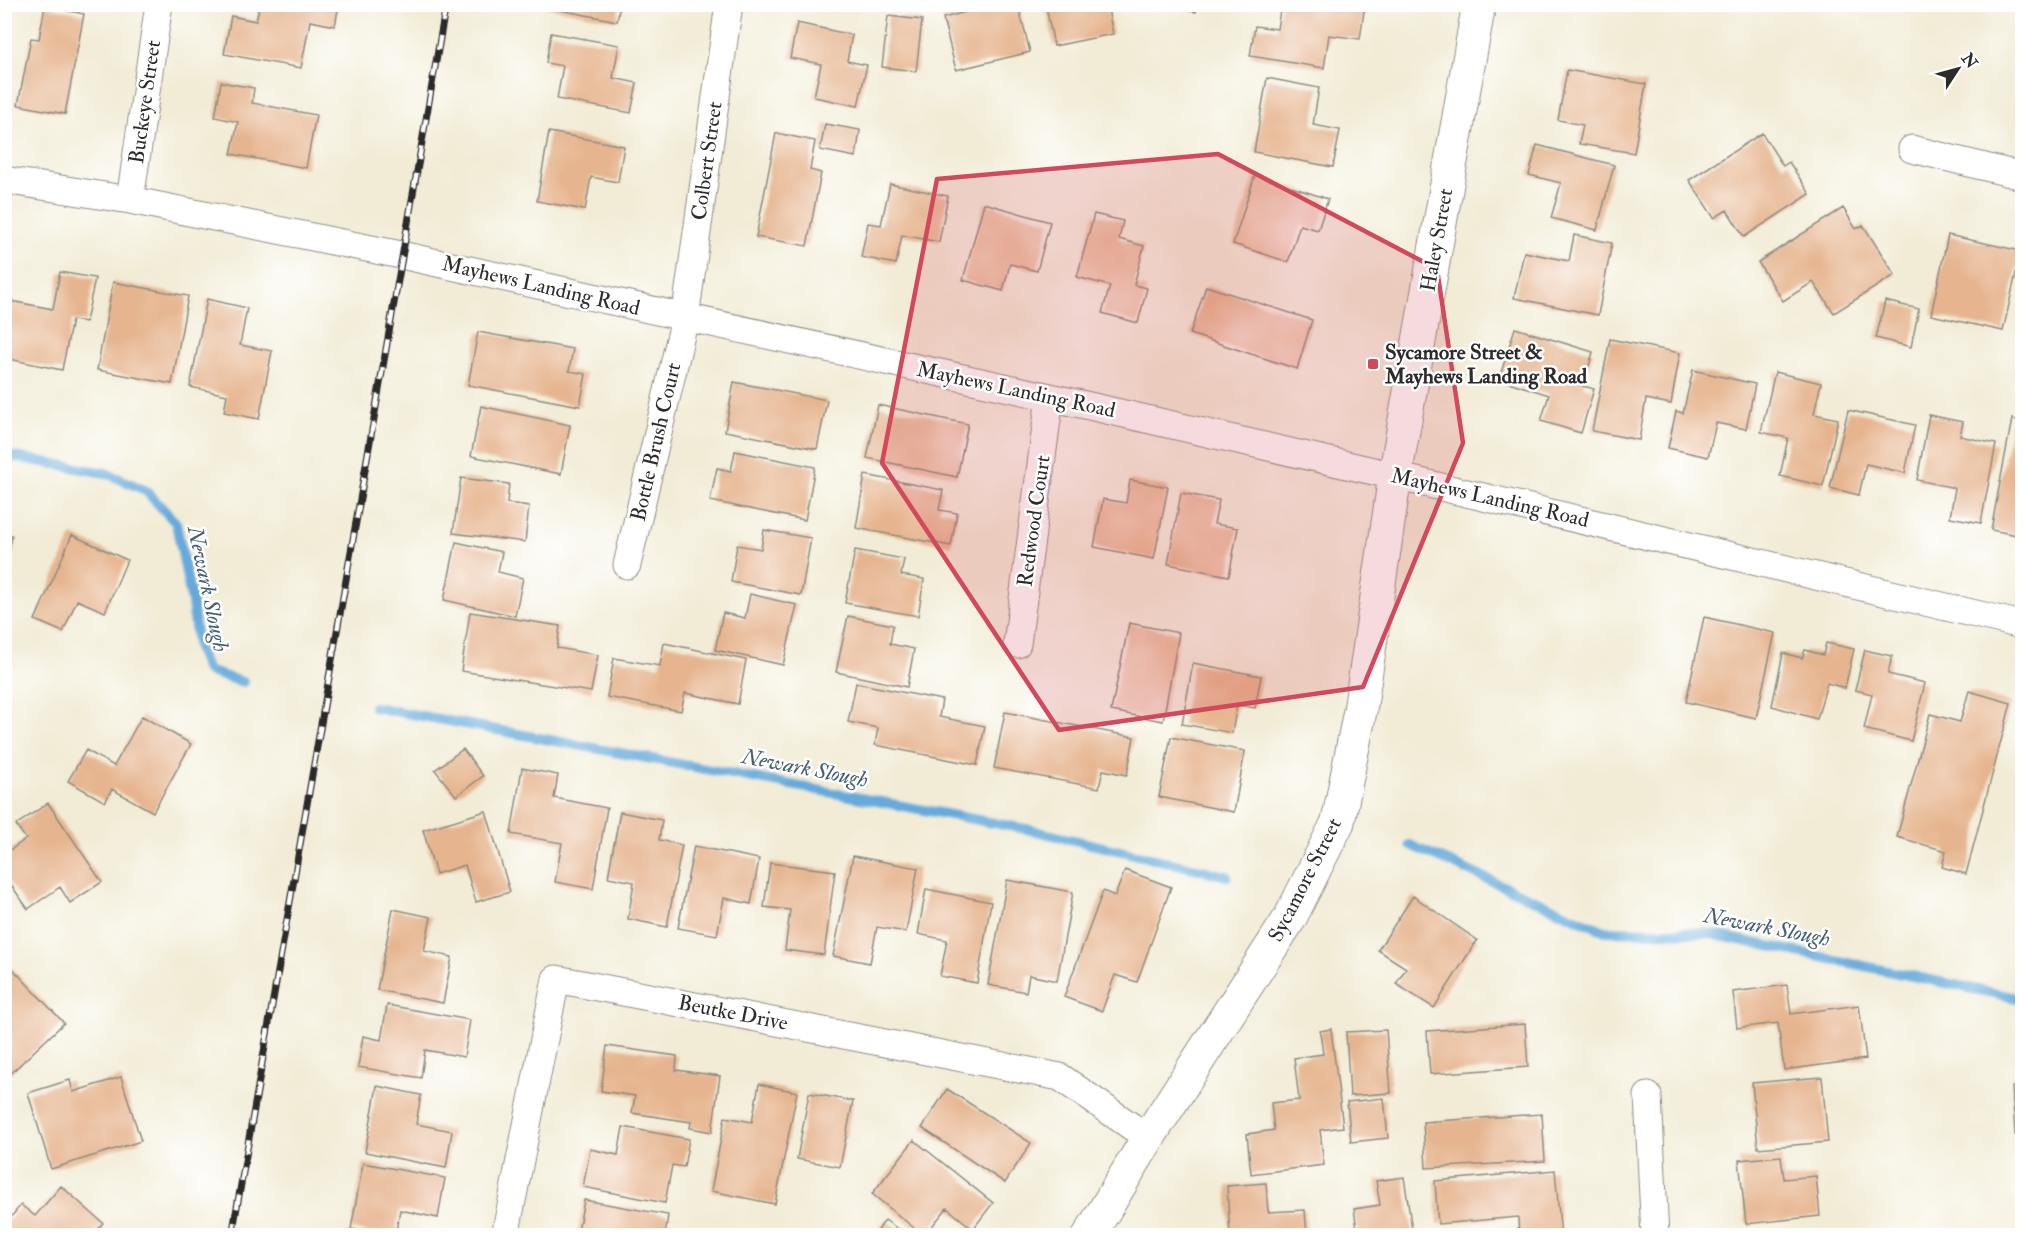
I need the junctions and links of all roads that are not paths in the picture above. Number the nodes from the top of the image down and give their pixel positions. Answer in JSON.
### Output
{"nodes":[{"id":1,"x":159,"y":4,"type":"edge"},
{"id":2,"x":729,"y":4,"type":"edge"},
{"id":3,"x":1479,"y":4,"type":"edge"},
{"id":4,"x":1912,"y":149,"type":"dead end"},
{"id":5,"x":2022,"y":176,"type":"edge"},
{"id":6,"x":4,"y":180,"type":"edge"},
{"id":7,"x":130,"y":200,"type":"junction"},
{"id":8,"x":685,"y":318,"type":"junction"},
{"id":9,"x":1050,"y":397,"type":"junction"},
{"id":10,"x":1395,"y":476,"type":"junction"},
{"id":11,"x":627,"y":565,"type":"dead end"},
{"id":12,"x":2022,"y":625,"type":"edge"},
{"id":13,"x":1017,"y":644,"type":"dead end"},
{"id":14,"x":1648,"y":1096,"type":"dead end"},
{"id":15,"x":1148,"y":1138,"type":"junction"},
{"id":16,"x":505,"y":1236,"type":"edge"},
{"id":17,"x":1089,"y":1236,"type":"edge"},
{"id":18,"x":1655,"y":1236,"type":"edge"}],
"edges":[{"from":1,"to":7,"type":"street","name":"Buckeye Street"},
{"from":2,"to":8,"type":"street","name":"Colbert Street"},
{"from":3,"to":10,"type":"street","name":"Haley Street"},
{"from":4,"to":5,"type":"street"},
{"from":6,"to":7,"type":"street","name":"Mayhews Landing Road"},
{"from":7,"to":8,"type":"street","name":"Mayhews Landing Road"},
{"from":8,"to":9,"type":"street","name":"Mayhews Landing Road"},
{"from":8,"to":11,"type":"street","name":"Bottle Brush Court"},
{"from":9,"to":10,"type":"street","name":"Mayhews Landing Road"},
{"from":9,"to":13,"type":"street","name":"Redwood Court"},
{"from":10,"to":12,"type":"street","name":"Mayhews Landing Road"},
{"from":10,"to":15,"type":"street","name":"Sycamore Street"},
{"from":14,"to":18,"type":"street"},
{"from":15,"to":16,"type":"street","name":"Beutke Drive"},
{"from":15,"to":17,"type":"street","name":"Sycamore Street"}]}
